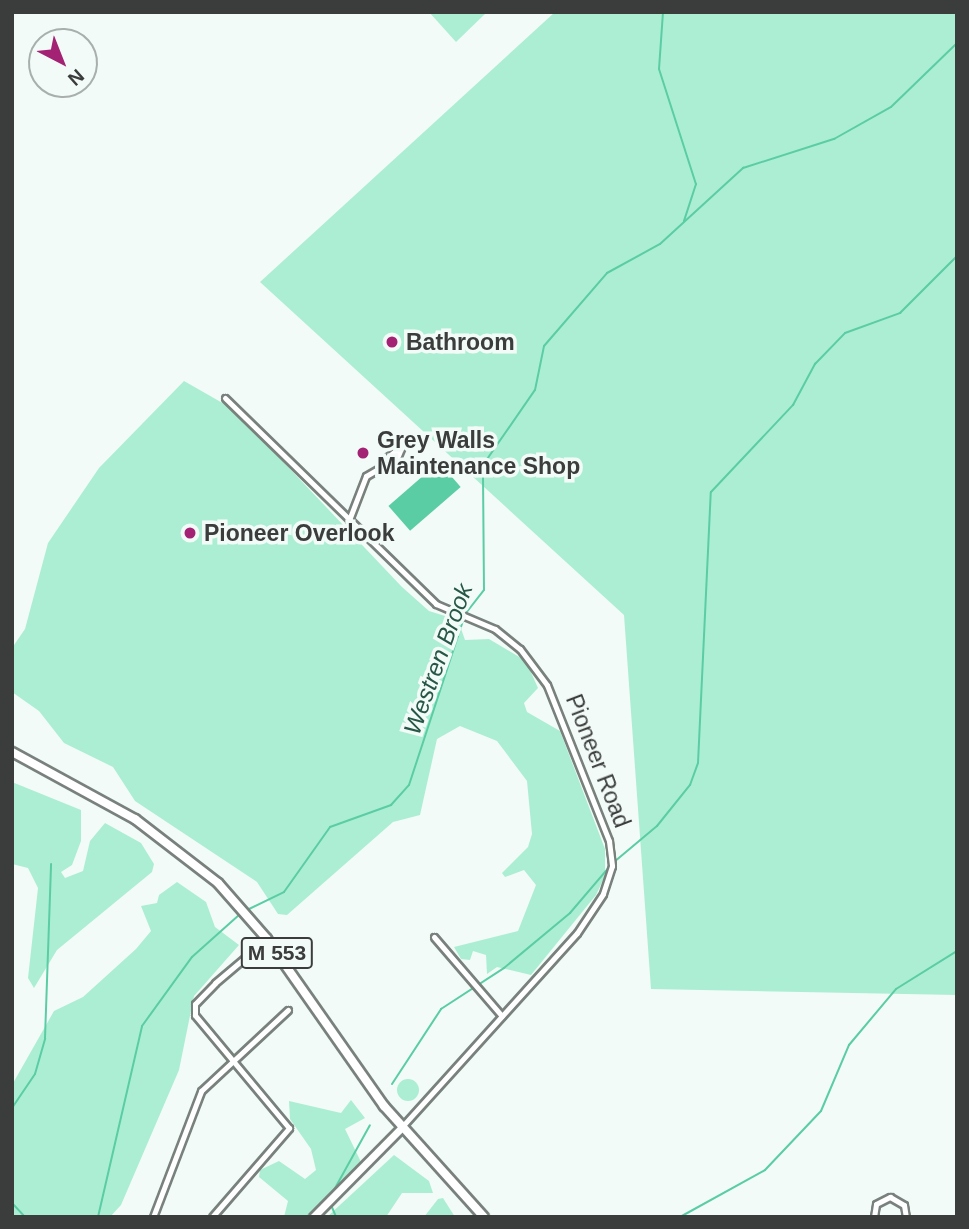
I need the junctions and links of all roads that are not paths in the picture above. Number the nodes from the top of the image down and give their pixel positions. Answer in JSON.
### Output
{"nodes":[{"id":1,"x":225,"y":398,"type":"dead end"},
{"id":2,"x":381,"y":463,"type":"dead end"},
{"id":3,"x":349,"y":520,"type":"junction"},
{"id":4,"x":12,"y":752,"type":"edge"},
{"id":5,"x":434,"y":937,"type":"dead end"},
{"id":6,"x":267,"y":939,"type":"junction"},
{"id":7,"x":288,"y":1010,"type":"dead end"},
{"id":8,"x":502,"y":1016,"type":"junction"},
{"id":9,"x":231,"y":1058,"type":"junction"},
{"id":10,"x":402,"y":1127,"type":"junction"},
{"id":11,"x":153,"y":1217,"type":"edge"},
{"id":12,"x":212,"y":1217,"type":"edge"},
{"id":13,"x":313,"y":1217,"type":"edge"},
{"id":14,"x":484,"y":1217,"type":"edge"},
{"id":15,"x":874,"y":1217,"type":"edge"},
{"id":16,"x":906,"y":1217,"type":"edge"}],
"edges":[{"from":1,"to":3,"type":"street","name":"Pioneer Road"},
{"from":2,"to":3,"type":"street"},
{"from":3,"to":8,"type":"street","name":"Pioneer Road"},
{"from":4,"to":6,"type":"main road","number":"M 553"},
{"from":5,"to":8,"type":"street"},
{"from":6,"to":9,"type":"street"},
{"from":6,"to":10,"type":"main road","number":"M 553"},
{"from":7,"to":9,"type":"street"},
{"from":8,"to":10,"type":"street","name":"Pioneer Road"},
{"from":9,"to":11,"type":"street"},
{"from":9,"to":12,"type":"street"},
{"from":10,"to":13,"type":"street","name":"Pioneer Road"},
{"from":10,"to":14,"type":"main road","number":"M 553"},
{"from":15,"to":16,"type":"street"}]}
